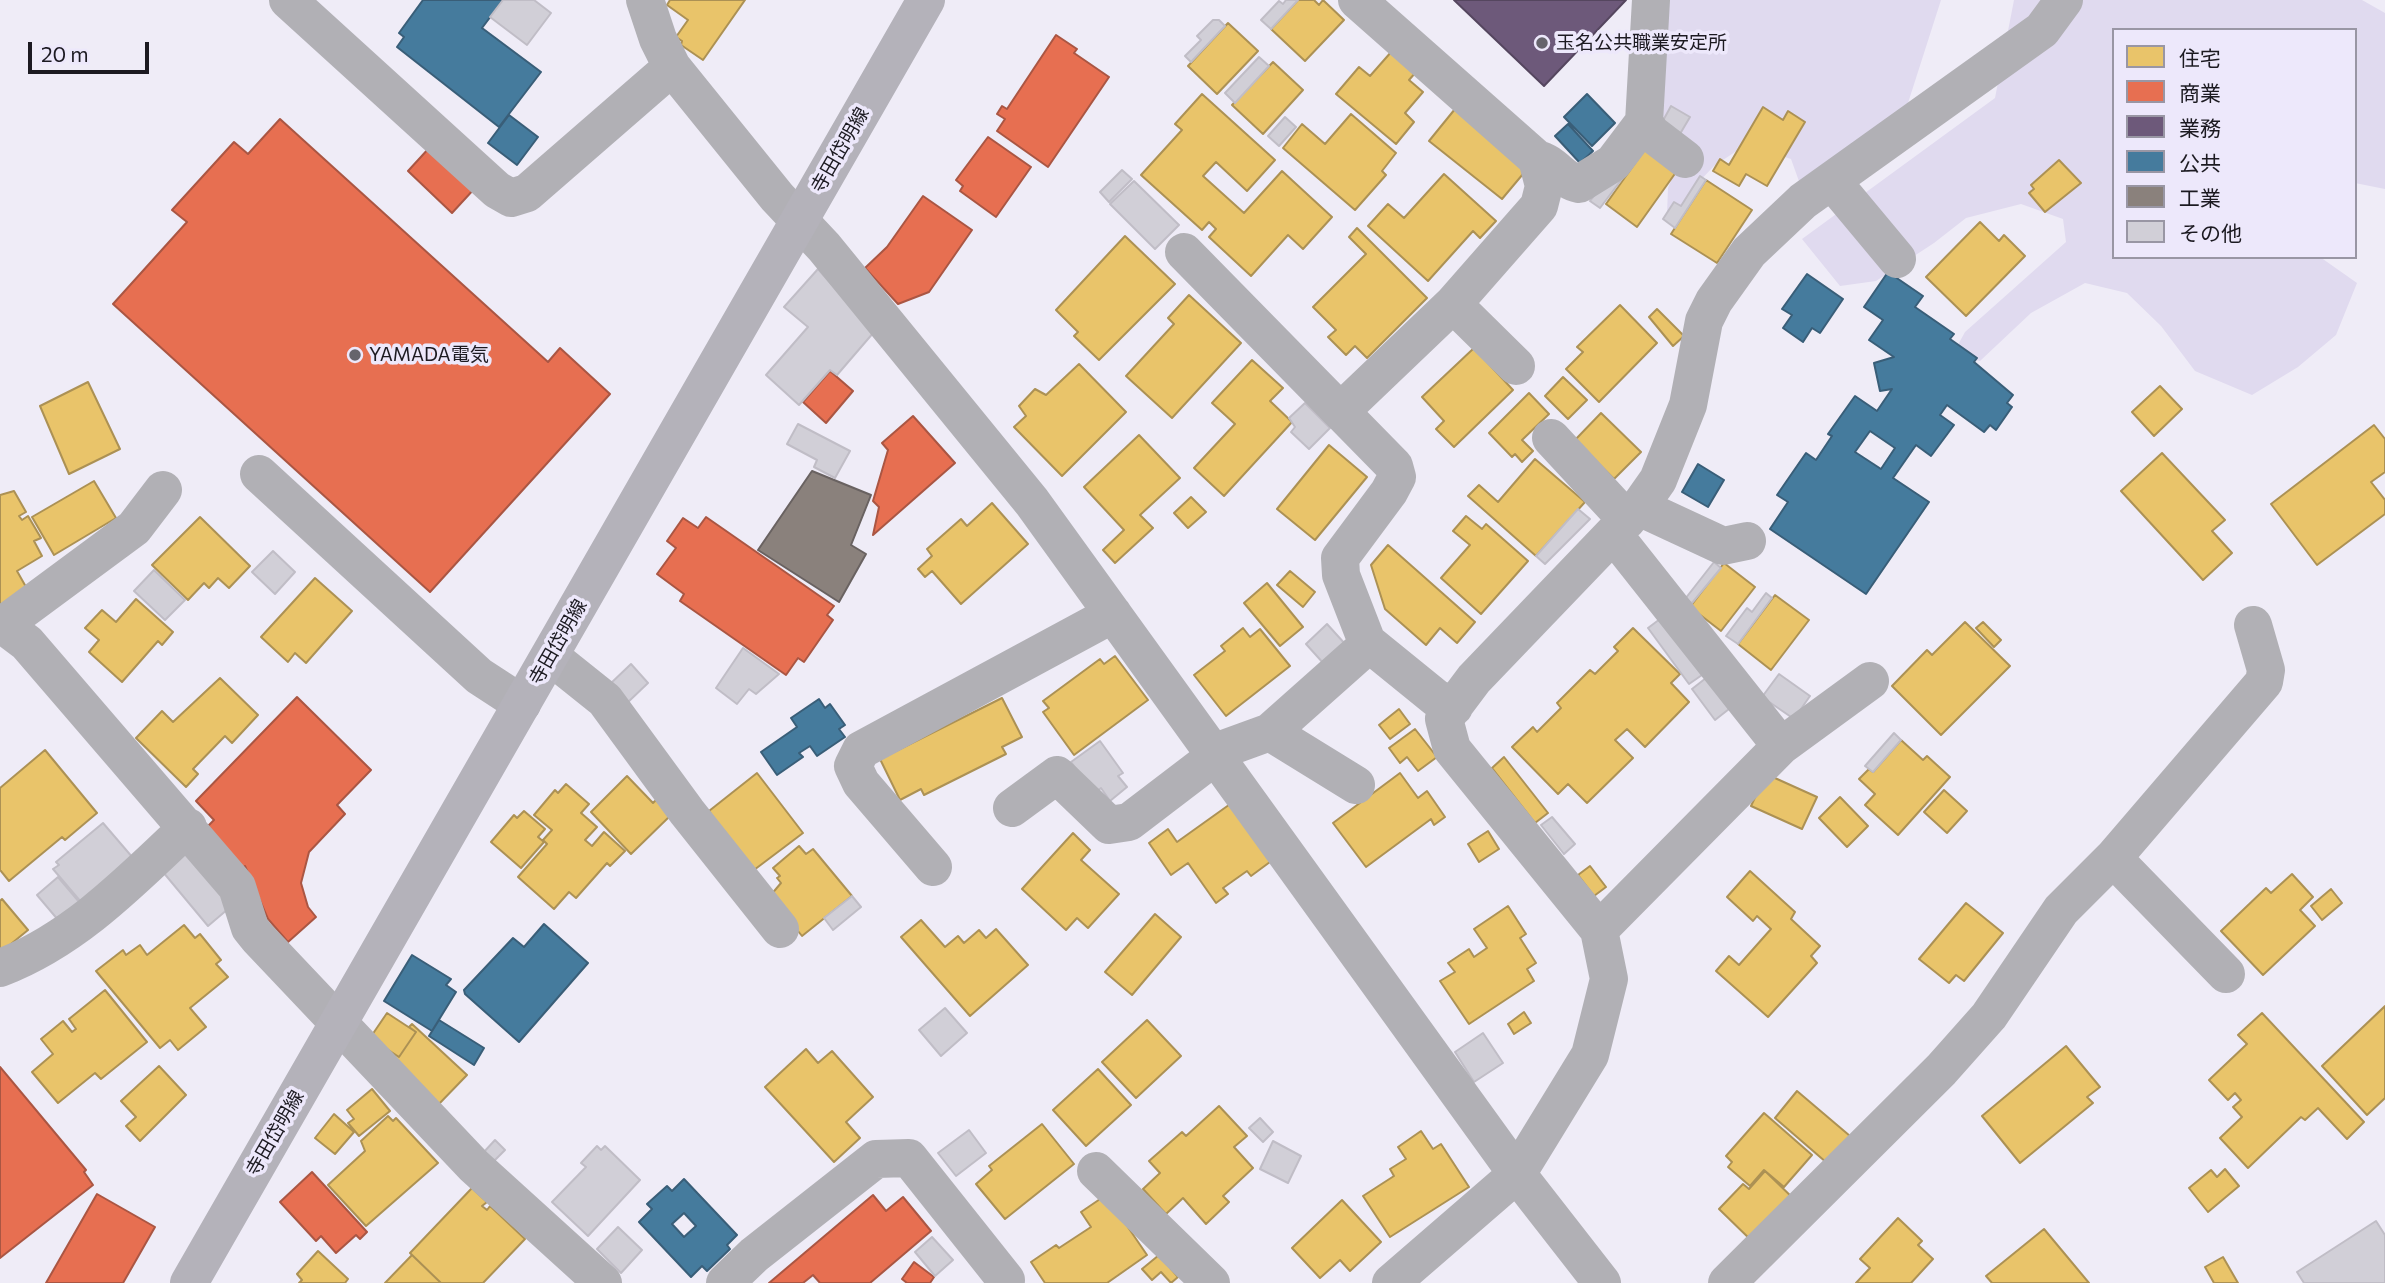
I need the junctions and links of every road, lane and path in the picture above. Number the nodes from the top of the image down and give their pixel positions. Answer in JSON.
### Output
{"nodes":[{"id":1,"x":288,"y":0,"type":"edge"},
{"id":2,"x":645,"y":0,"type":"edge"},
{"id":3,"x":926,"y":0,"type":"edge"},
{"id":4,"x":1357,"y":0,"type":"edge"},
{"id":5,"x":1651,"y":0,"type":"edge"},
{"id":6,"x":2064,"y":0,"type":"edge"},
{"id":7,"x":672,"y":67,"type":"junction"},
{"id":8,"x":1644,"y":122,"type":"junction"},
{"id":9,"x":1537,"y":159,"type":"junction"},
{"id":10,"x":1685,"y":159,"type":"dead end"},
{"id":11,"x":1832,"y":181,"type":"junction"},
{"id":12,"x":799,"y":220,"type":"junction"},
{"id":13,"x":1184,"y":252,"type":"dead end"},
{"id":14,"x":1897,"y":259,"type":"dead end"},
{"id":15,"x":1453,"y":304,"type":"junction"},
{"id":16,"x":1516,"y":366,"type":"dead end"},
{"id":17,"x":1342,"y":410,"type":"junction"},
{"id":18,"x":1551,"y":438,"type":"dead end"},
{"id":19,"x":259,"y":474,"type":"dead end"},
{"id":20,"x":163,"y":490,"type":"dead end"},
{"id":21,"x":1627,"y":521,"type":"junction"},
{"id":22,"x":1747,"y":541,"type":"dead end"},
{"id":23,"x":1113,"y":614,"type":"junction"},
{"id":24,"x":2253,"y":625,"type":"dead end"},
{"id":25,"x":2,"y":626,"type":"edge"},
{"id":26,"x":1369,"y":645,"type":"junction"},
{"id":27,"x":550,"y":656,"type":"junction"},
{"id":28,"x":1870,"y":681,"type":"dead end"},
{"id":29,"x":522,"y":704,"type":"junction"},
{"id":30,"x":1454,"y":707,"type":"junction"},
{"id":31,"x":1270,"y":732,"type":"junction"},
{"id":32,"x":1781,"y":746,"type":"junction"},
{"id":33,"x":1214,"y":757,"type":"junction"},
{"id":34,"x":1356,"y":785,"type":"dead end"},
{"id":35,"x":1013,"y":808,"type":"dead end"},
{"id":36,"x":188,"y":827,"type":"junction"},
{"id":37,"x":2113,"y":858,"type":"junction"},
{"id":38,"x":933,"y":867,"type":"dead end"},
{"id":39,"x":780,"y":929,"type":"dead end"},
{"id":40,"x":1599,"y":930,"type":"junction"},
{"id":41,"x":0,"y":968,"type":"edge"},
{"id":42,"x":2226,"y":974,"type":"dead end"},
{"id":43,"x":340,"y":1023,"type":"junction"},
{"id":44,"x":1096,"y":1171,"type":"dead end"},
{"id":45,"x":1517,"y":1174,"type":"junction"},
{"id":46,"x":1006,"y":1280,"type":"dead end"},
{"id":47,"x":189,"y":1283,"type":"edge"},
{"id":48,"x":603,"y":1283,"type":"edge"},
{"id":49,"x":725,"y":1283,"type":"edge"},
{"id":50,"x":1212,"y":1283,"type":"edge"},
{"id":51,"x":1391,"y":1283,"type":"edge"},
{"id":52,"x":1602,"y":1283,"type":"edge"},
{"id":53,"x":1727,"y":1283,"type":"edge"}],
"edges":[{"from":1,"to":7,"type":"street"},
{"from":2,"to":7,"type":"street"},
{"from":3,"to":12,"type":"main road","name":"寺田岱明線"},
{"from":4,"to":9,"type":"street"},
{"from":5,"to":8,"type":"street"},
{"from":6,"to":11,"type":"street"},
{"from":7,"to":12,"type":"street"},
{"from":8,"to":9,"type":"street"},
{"from":8,"to":10,"type":"street"},
{"from":9,"to":15,"type":"street"},
{"from":11,"to":14,"type":"street"},
{"from":11,"to":21,"type":"street"},
{"from":12,"to":23,"type":"street"},
{"from":12,"to":27,"type":"main road","name":"寺田岱明線"},
{"from":13,"to":17,"type":"street"},
{"from":15,"to":16,"type":"street"},
{"from":15,"to":17,"type":"street"},
{"from":17,"to":26,"type":"street"},
{"from":18,"to":21,"type":"street"},
{"from":19,"to":29,"type":"street"},
{"from":20,"to":25,"type":"street"},
{"from":21,"to":22,"type":"street"},
{"from":21,"to":30,"type":"street"},
{"from":21,"to":32,"type":"street"},
{"from":23,"to":33,"type":"street"},
{"from":23,"to":38,"type":"street"},
{"from":24,"to":37,"type":"street"},
{"from":25,"to":36,"type":"street"},
{"from":26,"to":30,"type":"street"},
{"from":26,"to":31,"type":"street"},
{"from":27,"to":29,"type":"main road","name":"寺田岱明線"},
{"from":27,"to":39,"type":"street"},
{"from":28,"to":32,"type":"street"},
{"from":29,"to":43,"type":"main road","name":"寺田岱明線"},
{"from":30,"to":40,"type":"street"},
{"from":31,"to":33,"type":"street"},
{"from":31,"to":34,"type":"street"},
{"from":32,"to":40,"type":"street"},
{"from":33,"to":35,"type":"street"},
{"from":33,"to":45,"type":"street"},
{"from":36,"to":41,"type":"street"},
{"from":36,"to":43,"type":"street"},
{"from":37,"to":42,"type":"street"},
{"from":37,"to":53,"type":"street"},
{"from":40,"to":45,"type":"street"},
{"from":43,"to":47,"type":"main road","name":"寺田岱明線"},
{"from":43,"to":48,"type":"street"},
{"from":44,"to":50,"type":"street"},
{"from":45,"to":51,"type":"street"},
{"from":45,"to":52,"type":"street"},
{"from":46,"to":49,"type":"street"}]}
